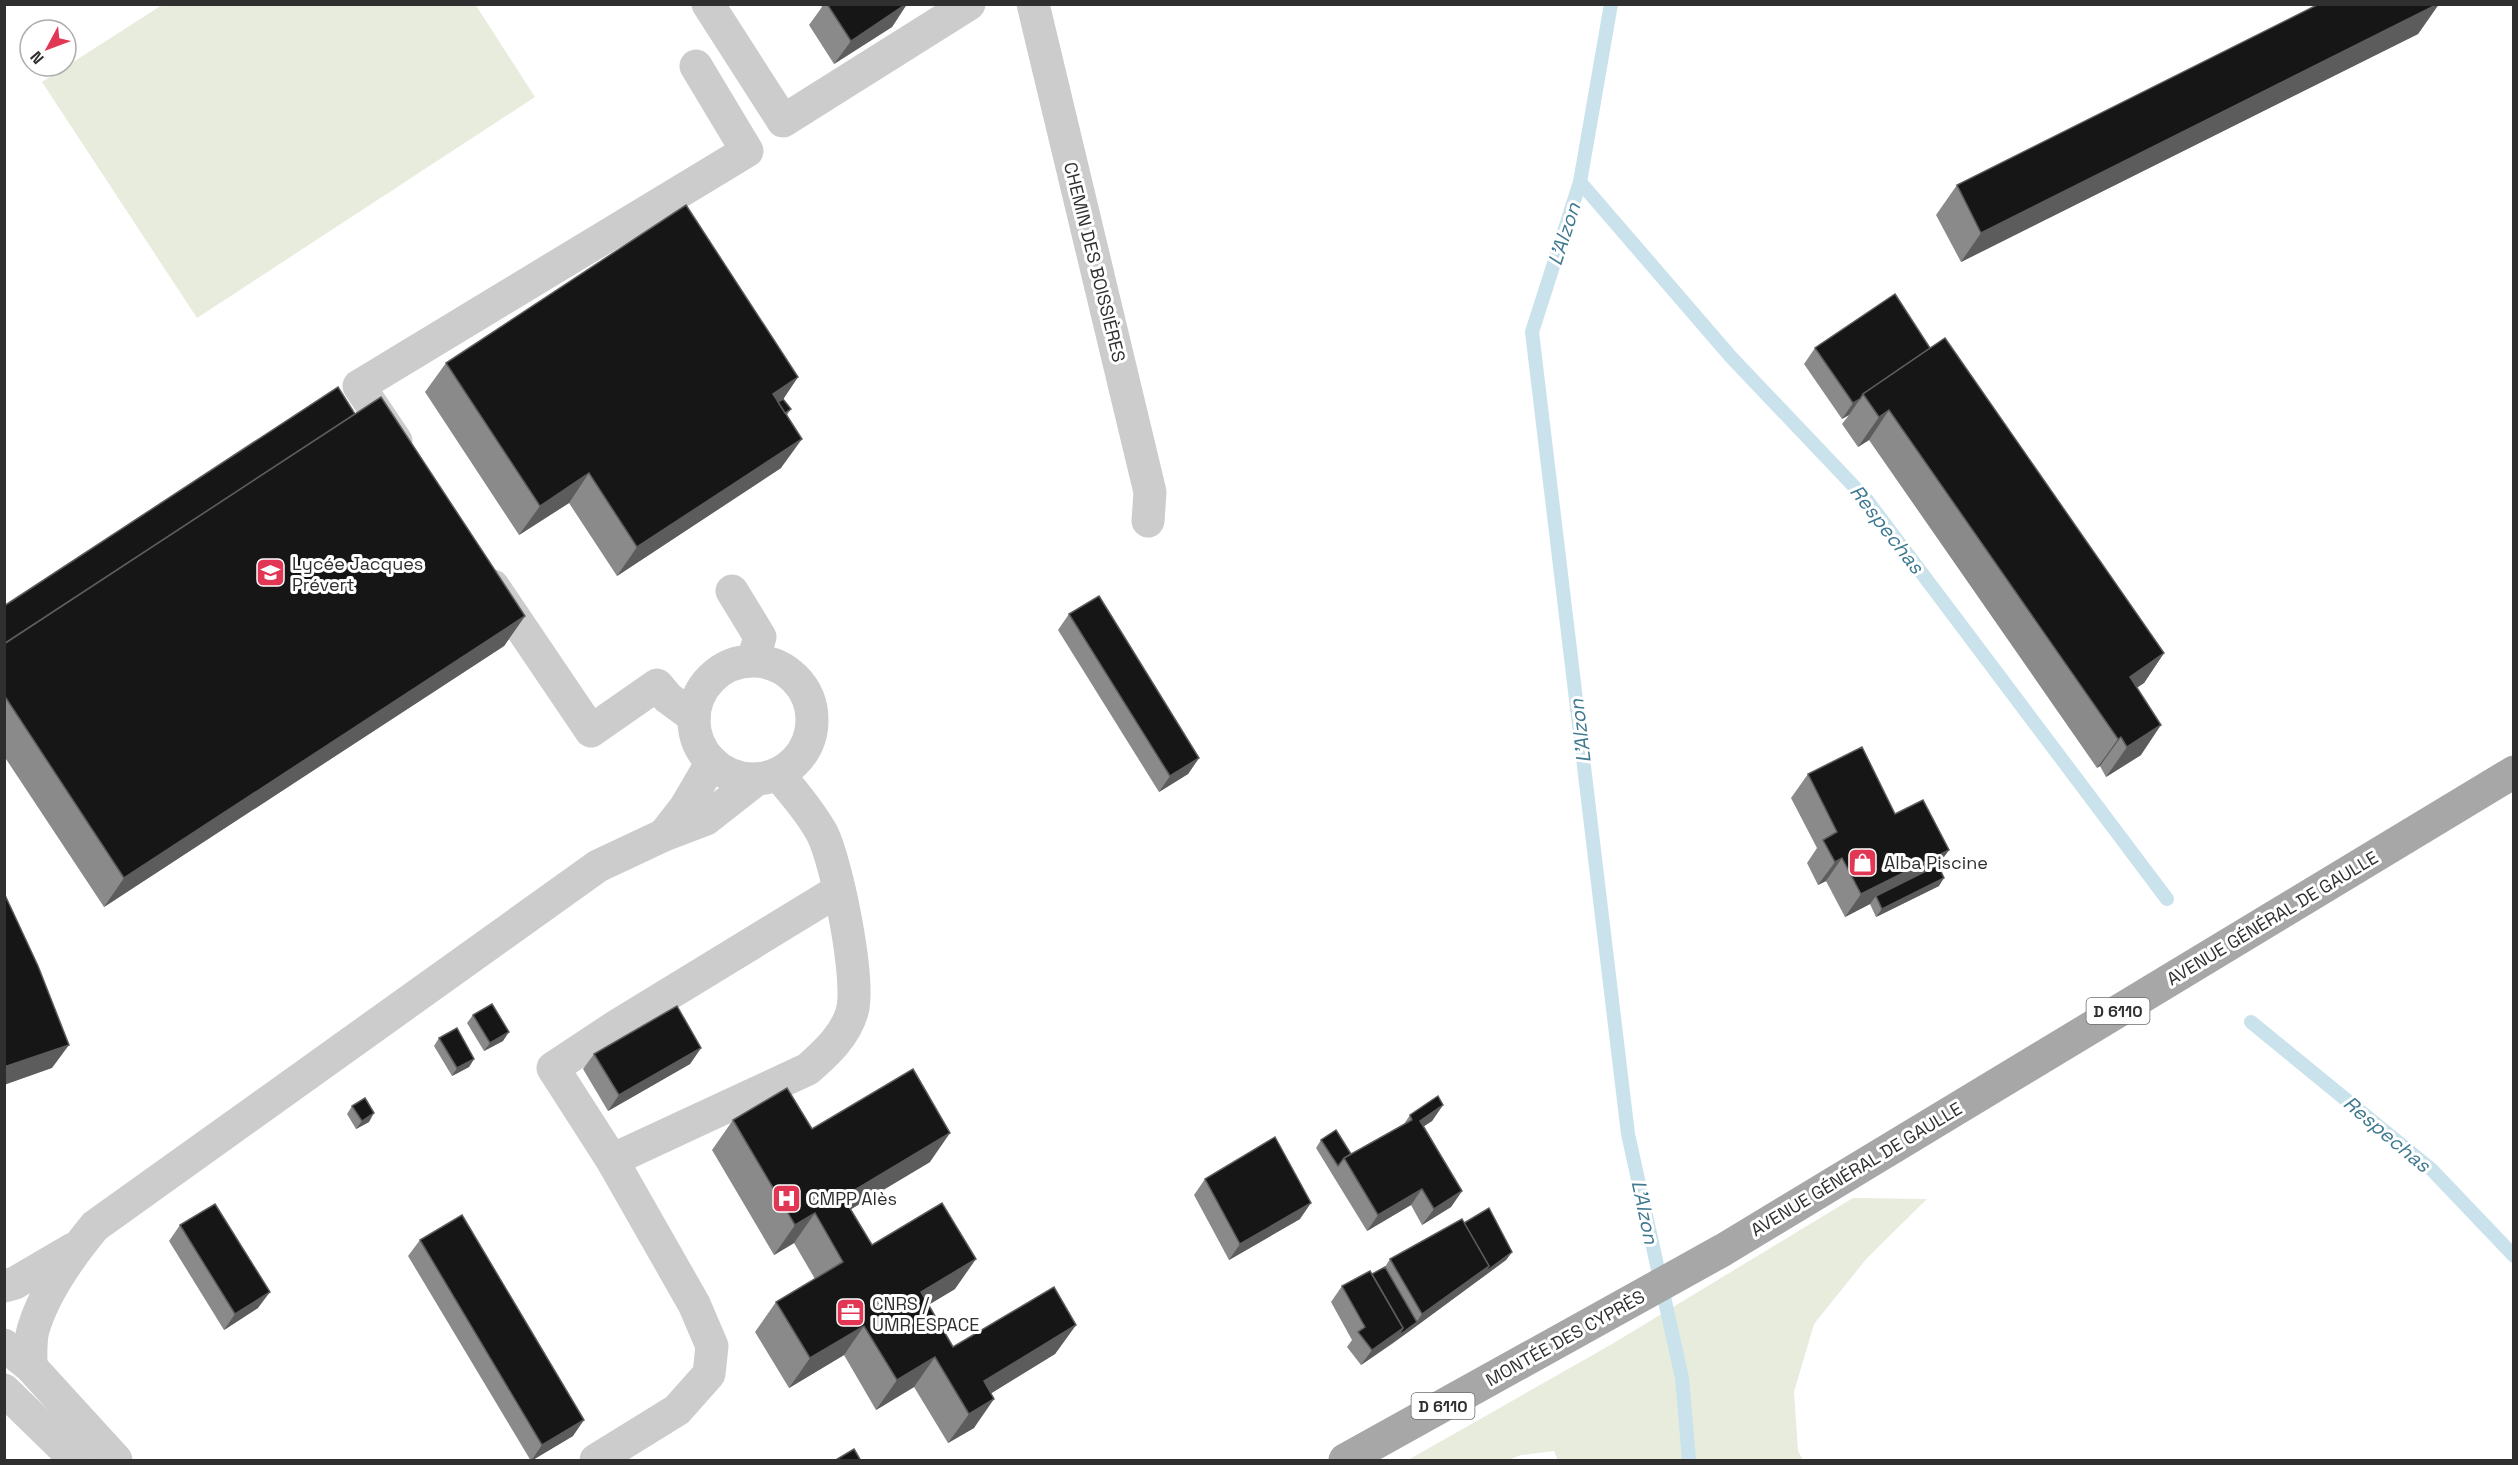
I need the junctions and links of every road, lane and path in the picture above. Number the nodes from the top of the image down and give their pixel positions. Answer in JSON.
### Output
{"nodes":[{"id":1,"x":708,"y":4,"type":"edge"},
{"id":2,"x":969,"y":4,"type":"edge"},
{"id":3,"x":1033,"y":4,"type":"edge"},
{"id":4,"x":696,"y":66,"type":"dead end"},
{"id":5,"x":412,"y":465,"type":"edge"},
{"id":6,"x":1148,"y":520,"type":"dead end"},
{"id":7,"x":478,"y":564,"type":"edge"},
{"id":8,"x":732,"y":591,"type":"dead end"},
{"id":9,"x":753,"y":660,"type":"junction"},
{"id":10,"x":694,"y":717,"type":"junction"},
{"id":11,"x":712,"y":762,"type":"junction"},
{"id":12,"x":2514,"y":772,"type":"edge"},
{"id":13,"x":768,"y":777,"type":"junction"},
{"id":14,"x":664,"y":835,"type":"junction"},
{"id":15,"x":839,"y":890,"type":"junction"},
{"id":16,"x":612,"y":1160,"type":"junction"},
{"id":17,"x":80,"y":1245,"type":"junction"},
{"id":18,"x":1723,"y":1250,"type":"joint"},
{"id":19,"x":4,"y":1286,"type":"edge"},
{"id":20,"x":4,"y":1345,"type":"edge"},
{"id":21,"x":31,"y":1367,"type":"junction"},
{"id":22,"x":4,"y":1390,"type":"edge"},
{"id":23,"x":76,"y":1461,"type":"edge"},
{"id":24,"x":116,"y":1461,"type":"edge"},
{"id":25,"x":596,"y":1461,"type":"edge"},
{"id":26,"x":1345,"y":1461,"type":"edge"}],
"edges":[{"from":1,"to":2,"type":"street"},
{"from":3,"to":6,"type":"street","name":"CHEMIN DES BOISSIÈRES"},
{"from":4,"to":5,"type":"street"},
{"from":7,"to":10,"type":"street"},
{"from":8,"to":9,"type":"street"},
{"from":9,"to":10,"type":"street"},
{"from":9,"to":13,"type":"street"},
{"from":10,"to":11,"type":"street"},
{"from":11,"to":13,"type":"street"},
{"from":11,"to":14,"type":"street"},
{"from":12,"to":18,"type":"main road","name":"AVENUE GÉNÉRAL DE GAULLE","number":"D 6110"},
{"from":13,"to":14,"type":"street"},
{"from":13,"to":15,"type":"street"},
{"from":14,"to":17,"type":"street"},
{"from":15,"to":16,"type":"street"},
{"from":15,"to":16,"type":"street"},
{"from":16,"to":25,"type":"street"},
{"from":17,"to":19,"type":"street"},
{"from":17,"to":21,"type":"street"},
{"from":18,"to":26,"type":"main road","name":"MONTÉE DES CYPRÈS","number":"D 6110"},
{"from":20,"to":21,"type":"street"},
{"from":21,"to":24,"type":"street"},
{"from":22,"to":23,"type":"street"}]}
